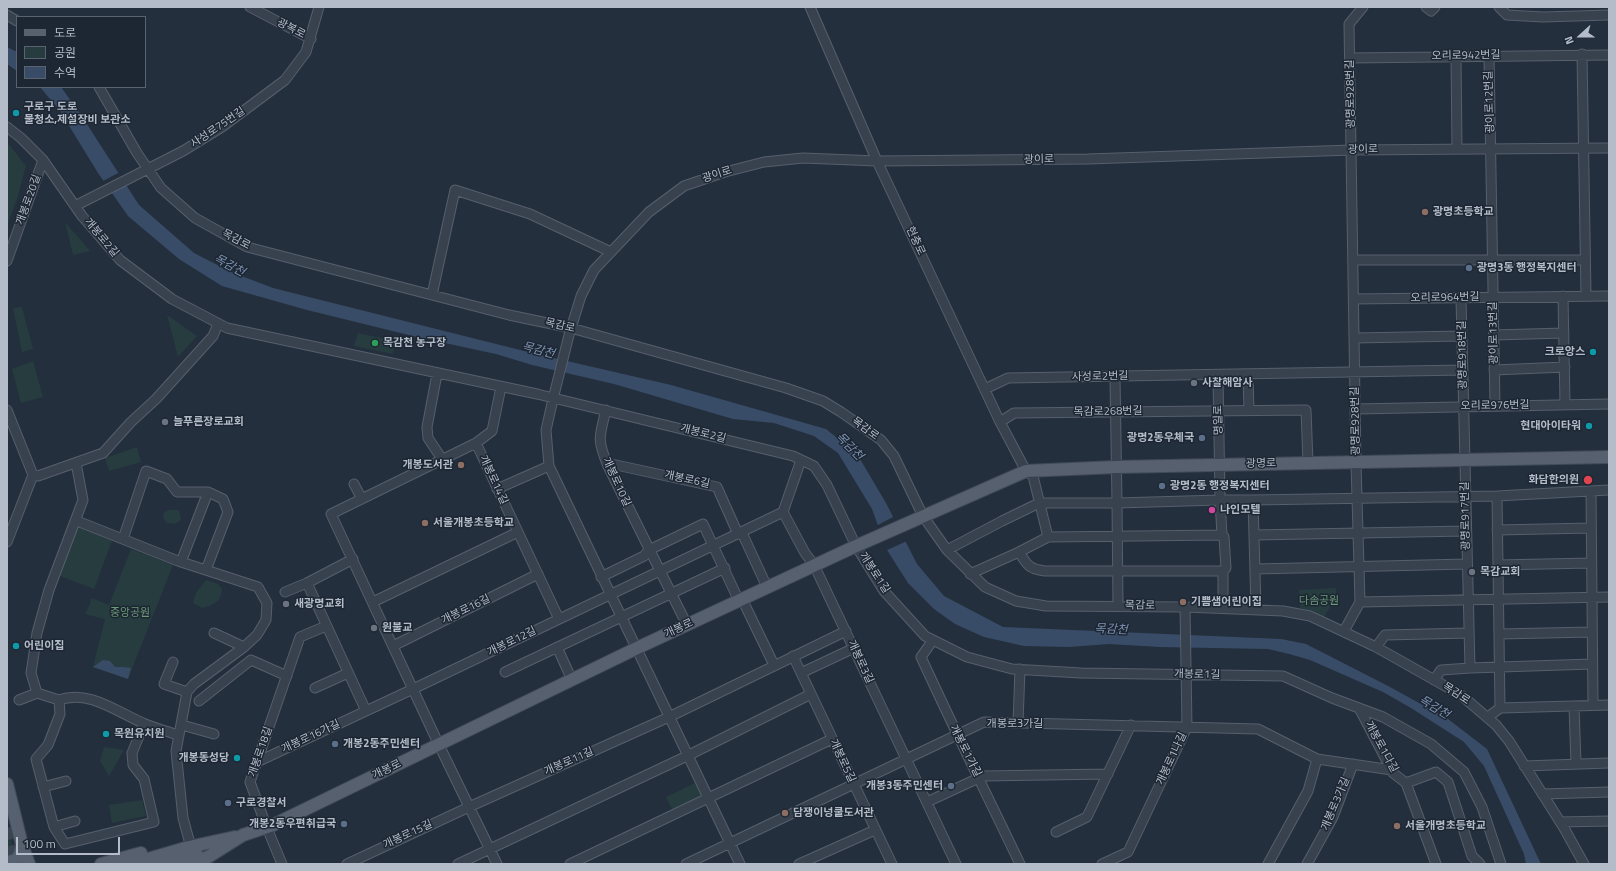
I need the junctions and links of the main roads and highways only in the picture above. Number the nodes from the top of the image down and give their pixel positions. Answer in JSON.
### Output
{"nodes":[{"id":1,"x":1609,"y":457,"type":"edge"},
{"id":2,"x":920,"y":517,"type":"joint"},
{"id":3,"x":7,"y":784,"type":"edge"},
{"id":4,"x":243,"y":835,"type":"junction"},
{"id":5,"x":189,"y":844,"type":"junction"},
{"id":6,"x":22,"y":845,"type":"junction"},
{"id":7,"x":7,"y":862,"type":"edge"},
{"id":8,"x":29,"y":864,"type":"edge"},
{"id":9,"x":101,"y":864,"type":"edge"},
{"id":10,"x":131,"y":864,"type":"edge"},
{"id":11,"x":161,"y":864,"type":"edge"},
{"id":12,"x":188,"y":864,"type":"edge"}],
"edges":[{"from":1,"to":2,"type":"main road","name":"광명로"},
{"from":2,"to":4,"type":"main road","name":"개봉로"},
{"from":3,"to":6,"type":"main road"},
{"from":4,"to":5,"type":"main road"},
{"from":4,"to":11,"type":"main road","name":"개봉로"},
{"from":4,"to":12,"type":"main road"},
{"from":5,"to":9,"type":"main road"},
{"from":5,"to":10,"type":"main road"},
{"from":6,"to":7,"type":"main road"},
{"from":6,"to":8,"type":"main road"}]}
